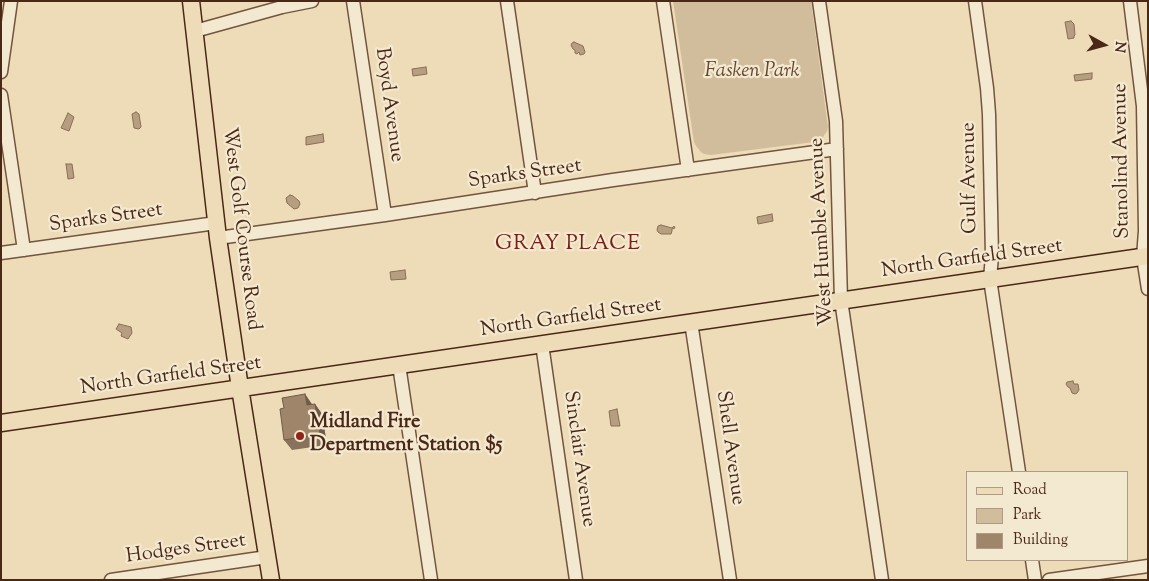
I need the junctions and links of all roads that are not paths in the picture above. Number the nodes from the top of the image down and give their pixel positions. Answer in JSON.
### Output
{"nodes":[{"id":1,"x":11,"y":1,"type":"edge"},
{"id":2,"x":191,"y":1,"type":"edge"},
{"id":3,"x":312,"y":1,"type":"edge"},
{"id":4,"x":354,"y":1,"type":"edge"},
{"id":5,"x":507,"y":1,"type":"edge"},
{"id":6,"x":663,"y":1,"type":"edge"},
{"id":7,"x":819,"y":1,"type":"edge"},
{"id":8,"x":975,"y":1,"type":"edge"},
{"id":9,"x":1130,"y":1,"type":"edge"},
{"id":10,"x":195,"y":31,"type":"junction"},
{"id":11,"x":1,"y":72,"type":"edge"},
{"id":12,"x":1,"y":95,"type":"edge"},
{"id":13,"x":838,"y":149,"type":"junction"},
{"id":14,"x":688,"y":170,"type":"junction"},
{"id":15,"x":535,"y":193,"type":"junction"},
{"id":16,"x":385,"y":215,"type":"junction"},
{"id":17,"x":218,"y":230,"type":"junction"},
{"id":18,"x":24,"y":250,"type":"junction"},
{"id":19,"x":1,"y":254,"type":"edge"},
{"id":20,"x":1145,"y":256,"type":"edge"},
{"id":21,"x":990,"y":279,"type":"junction"},
{"id":22,"x":1148,"y":289,"type":"edge"},
{"id":23,"x":841,"y":300,"type":"junction"},
{"id":24,"x":691,"y":322,"type":"junction"},
{"id":25,"x":542,"y":344,"type":"junction"},
{"id":26,"x":399,"y":365,"type":"junction"},
{"id":27,"x":240,"y":388,"type":"junction"},
{"id":28,"x":1,"y":423,"type":"edge"},
{"id":29,"x":1019,"y":471,"type":"edge"},
{"id":30,"x":267,"y":556,"type":"junction"},
{"id":31,"x":1032,"y":561,"type":"edge"},
{"id":32,"x":1148,"y":566,"type":"edge"},
{"id":33,"x":111,"y":580,"type":"edge"},
{"id":34,"x":271,"y":580,"type":"edge"},
{"id":35,"x":431,"y":580,"type":"edge"},
{"id":36,"x":576,"y":580,"type":"edge"},
{"id":37,"x":730,"y":580,"type":"edge"},
{"id":38,"x":882,"y":580,"type":"edge"},
{"id":39,"x":1035,"y":580,"type":"edge"},
{"id":40,"x":1048,"y":580,"type":"edge"}],
"edges":[{"from":1,"to":11,"type":"street"},
{"from":2,"to":10,"type":"main road","name":"West Golf Course Road"},
{"from":3,"to":10,"type":"street"},
{"from":4,"to":16,"type":"street","name":"Boyd Avenue"},
{"from":5,"to":15,"type":"street"},
{"from":6,"to":14,"type":"street"},
{"from":7,"to":13,"type":"street","name":"West Humble Avenue"},
{"from":8,"to":21,"type":"street","name":"Gulf Avenue"},
{"from":9,"to":20,"type":"street","name":"Stanolind Avenue"},
{"from":10,"to":17,"type":"main road","name":"West Golf Course Road"},
{"from":12,"to":18,"type":"street"},
{"from":13,"to":14,"type":"street","name":"Sparks Street"},
{"from":13,"to":23,"type":"street","name":"West Humble Avenue"},
{"from":14,"to":15,"type":"street","name":"Sparks Street"},
{"from":15,"to":16,"type":"street","name":"Sparks Street"},
{"from":16,"to":17,"type":"street","name":"Sparks Street"},
{"from":17,"to":18,"type":"street","name":"Sparks Street"},
{"from":17,"to":27,"type":"main road","name":"West Golf Course Road"},
{"from":18,"to":19,"type":"street","name":"Sparks Street"},
{"from":20,"to":21,"type":"main road","name":"North Garfield Street"},
{"from":20,"to":22,"type":"street","name":"Stanolind Avenue"},
{"from":21,"to":23,"type":"main road","name":"North Garfield Street"},
{"from":21,"to":29,"type":"street","name":"Gulf Avenue"},
{"from":23,"to":24,"type":"main road","name":"North Garfield Street"},
{"from":23,"to":38,"type":"street","name":"West Humble Avenue"},
{"from":24,"to":25,"type":"main road","name":"North Garfield Street"},
{"from":24,"to":37,"type":"street","name":"Shell Avenue"},
{"from":25,"to":26,"type":"main road","name":"North Garfield Street"},
{"from":25,"to":36,"type":"street","name":"Sinclair Avenue"},
{"from":26,"to":27,"type":"main road","name":"North Garfield Street"},
{"from":26,"to":35,"type":"street"},
{"from":27,"to":28,"type":"main road","name":"North Garfield Street"},
{"from":27,"to":30,"type":"main road","name":"West Golf Course Road"},
{"from":30,"to":33,"type":"street","name":"Hodges Street"},
{"from":30,"to":34,"type":"main road","name":"West Golf Course Road"},
{"from":31,"to":39,"type":"street"},
{"from":32,"to":40,"type":"street"}]}
